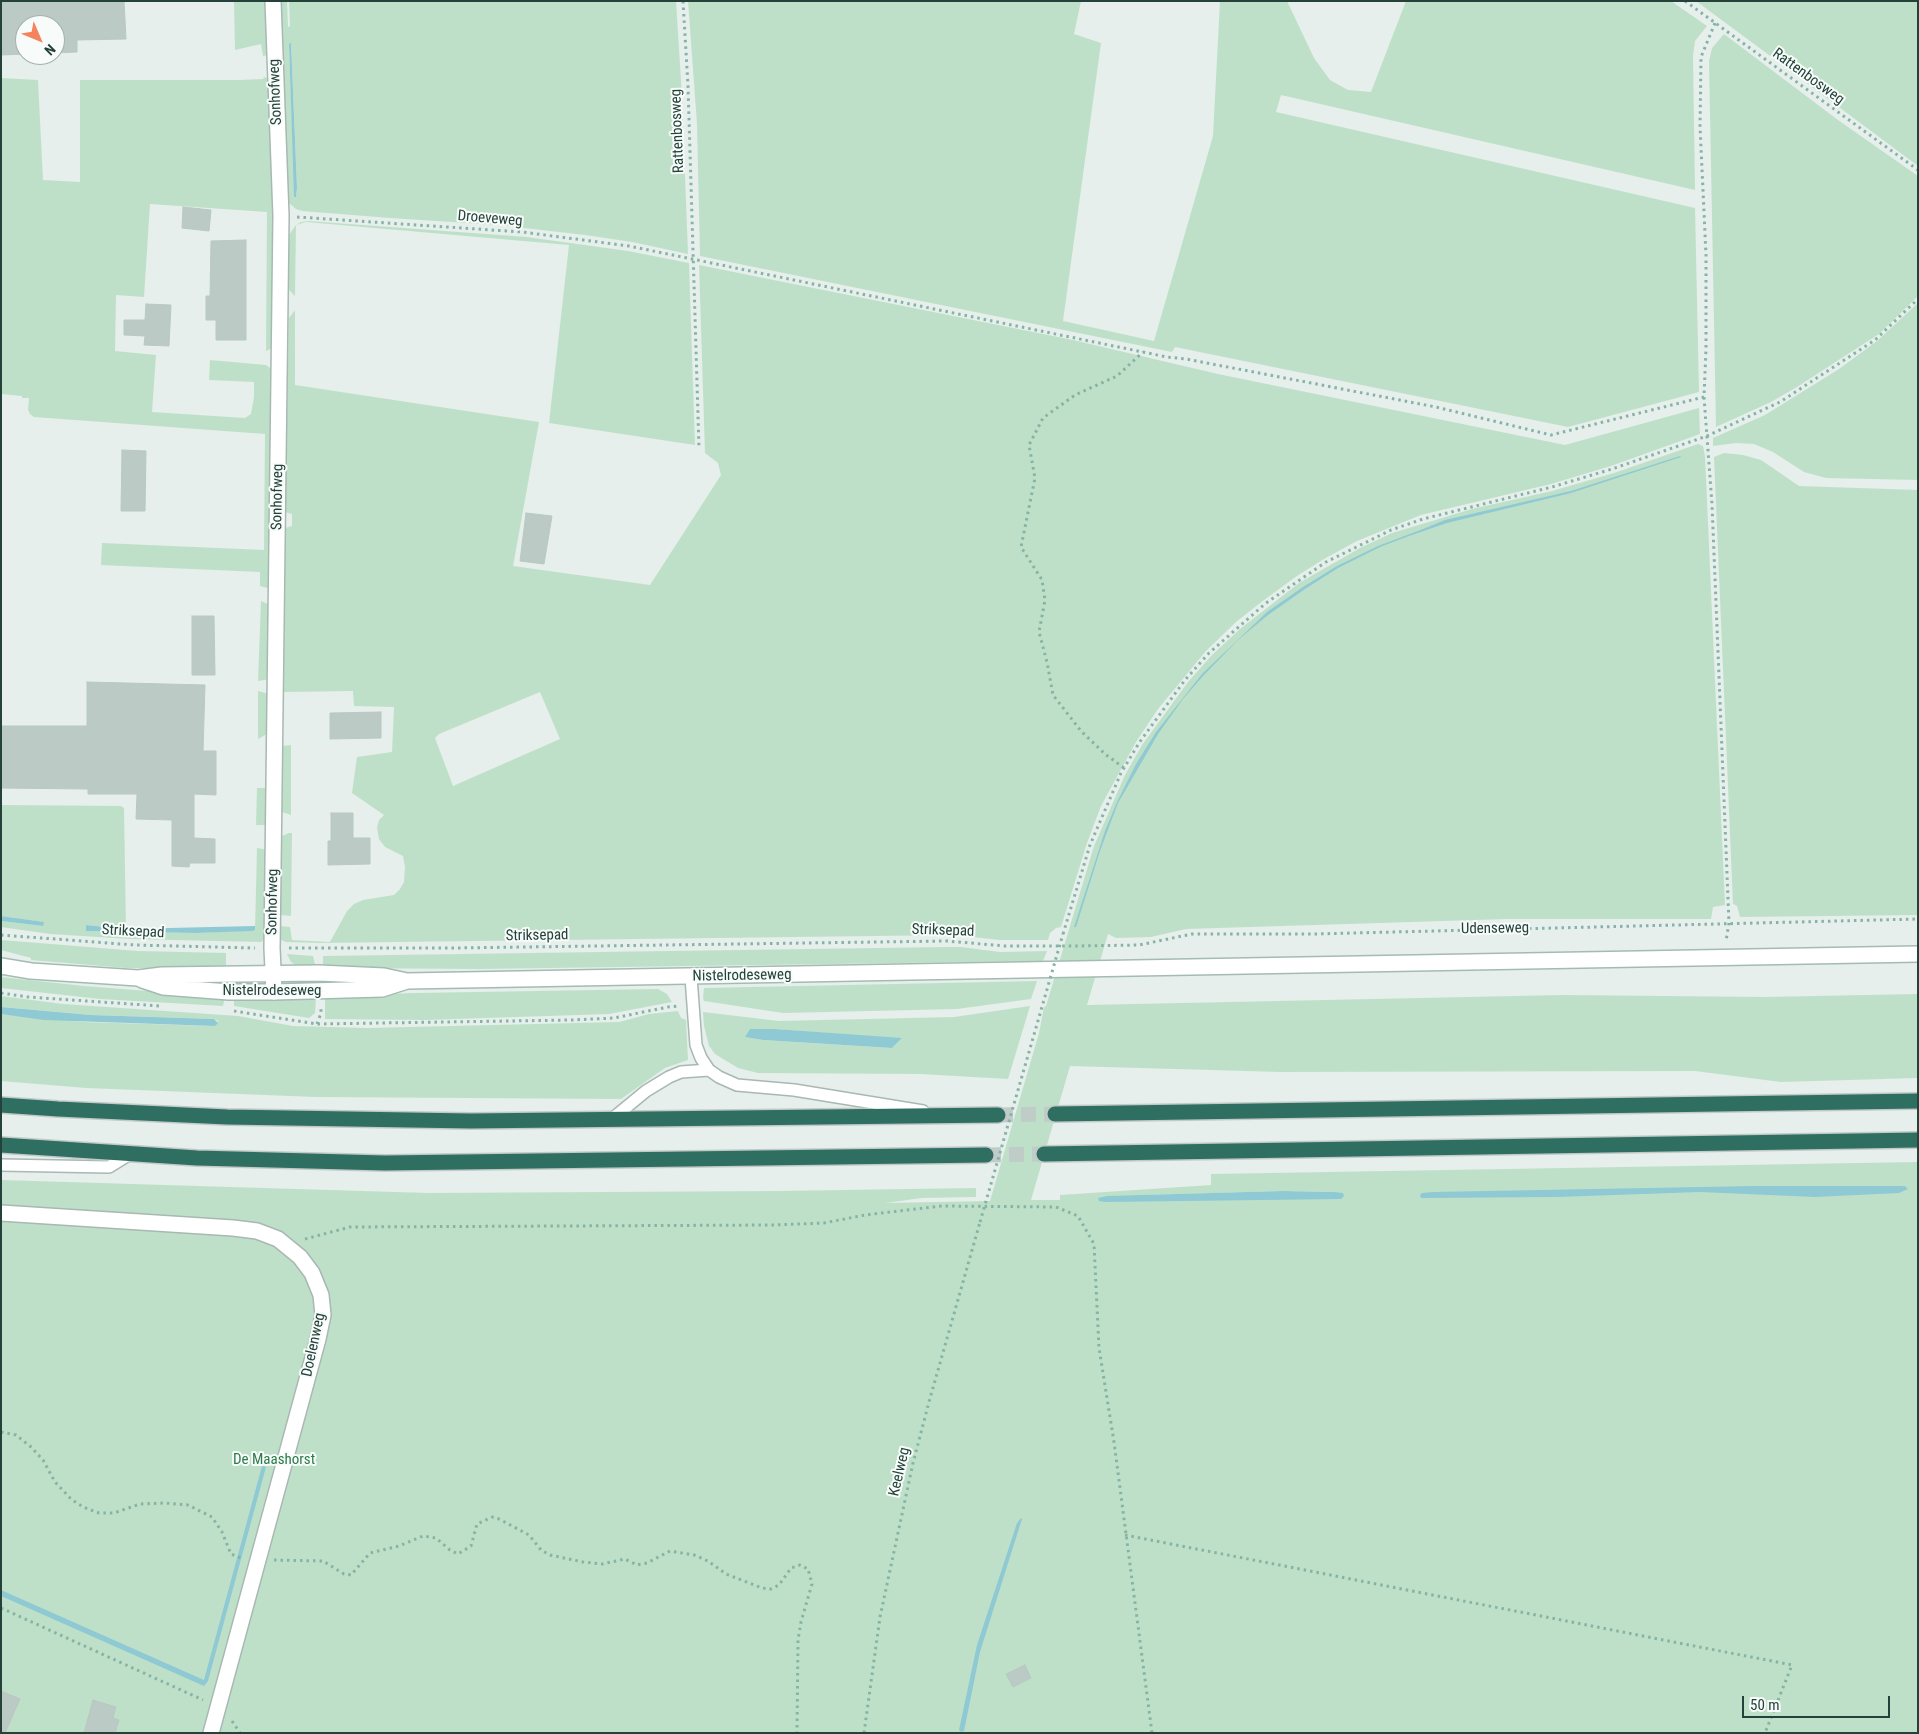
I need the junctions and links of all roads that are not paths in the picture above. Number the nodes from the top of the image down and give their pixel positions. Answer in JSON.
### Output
{"nodes":[{"id":1,"x":273,"y":1,"type":"edge"},
{"id":2,"x":1918,"y":954,"type":"edge"},
{"id":3,"x":1,"y":966,"type":"edge"},
{"id":4,"x":274,"y":974,"type":"junction"},
{"id":5,"x":691,"y":977,"type":"junction"},
{"id":6,"x":138,"y":978,"type":"junction"},
{"id":7,"x":407,"y":981,"type":"junction"},
{"id":8,"x":274,"y":992,"type":"junction"},
{"id":9,"x":710,"y":1070,"type":"junction"},
{"id":10,"x":1918,"y":1101,"type":"edge"},
{"id":11,"x":1,"y":1104,"type":"edge"},
{"id":12,"x":1056,"y":1114,"type":"tunnel mouth"},
{"id":13,"x":998,"y":1115,"type":"tunnel mouth"},
{"id":14,"x":952,"y":1116,"type":"junction"},
{"id":15,"x":612,"y":1119,"type":"junction"},
{"id":16,"x":1918,"y":1140,"type":"edge"},
{"id":17,"x":1,"y":1145,"type":"edge"},
{"id":18,"x":130,"y":1154,"type":"junction"},
{"id":19,"x":1044,"y":1154,"type":"tunnel mouth"},
{"id":20,"x":986,"y":1155,"type":"tunnel mouth"},
{"id":21,"x":1,"y":1165,"type":"edge"},
{"id":22,"x":1,"y":1213,"type":"edge"},
{"id":23,"x":211,"y":1733,"type":"edge"}],
"edges":[{"from":1,"to":4,"type":"street","name":"Sonhofweg"},
{"from":2,"to":5,"type":"street","name":"Nistelrodeseweg"},
{"from":3,"to":6,"type":"street","name":"Nistelrodeseweg"},
{"from":4,"to":6,"type":"street","name":"Nistelrodeseweg"},
{"from":4,"to":7,"type":"street","name":"Nistelrodeseweg"},
{"from":4,"to":8,"type":"street","name":"Sonhofweg"},
{"from":5,"to":7,"type":"street","name":"Nistelrodeseweg"},
{"from":5,"to":9,"type":"lane"},
{"from":6,"to":8,"type":"street","name":"Nistelrodeseweg"},
{"from":7,"to":8,"type":"street","name":"Nistelrodeseweg"},
{"from":9,"to":14,"type":"lane"},
{"from":9,"to":15,"type":"lane"},
{"from":10,"to":12,"type":"highway"},
{"from":11,"to":15,"type":"highway"},
{"from":13,"to":14,"type":"highway"},
{"from":14,"to":15,"type":"highway"},
{"from":16,"to":19,"type":"highway"},
{"from":17,"to":18,"type":"highway"},
{"from":18,"to":20,"type":"highway"},
{"from":18,"to":21,"type":"lane"},
{"from":22,"to":23,"type":"street","name":"Doelenweg"}]}
